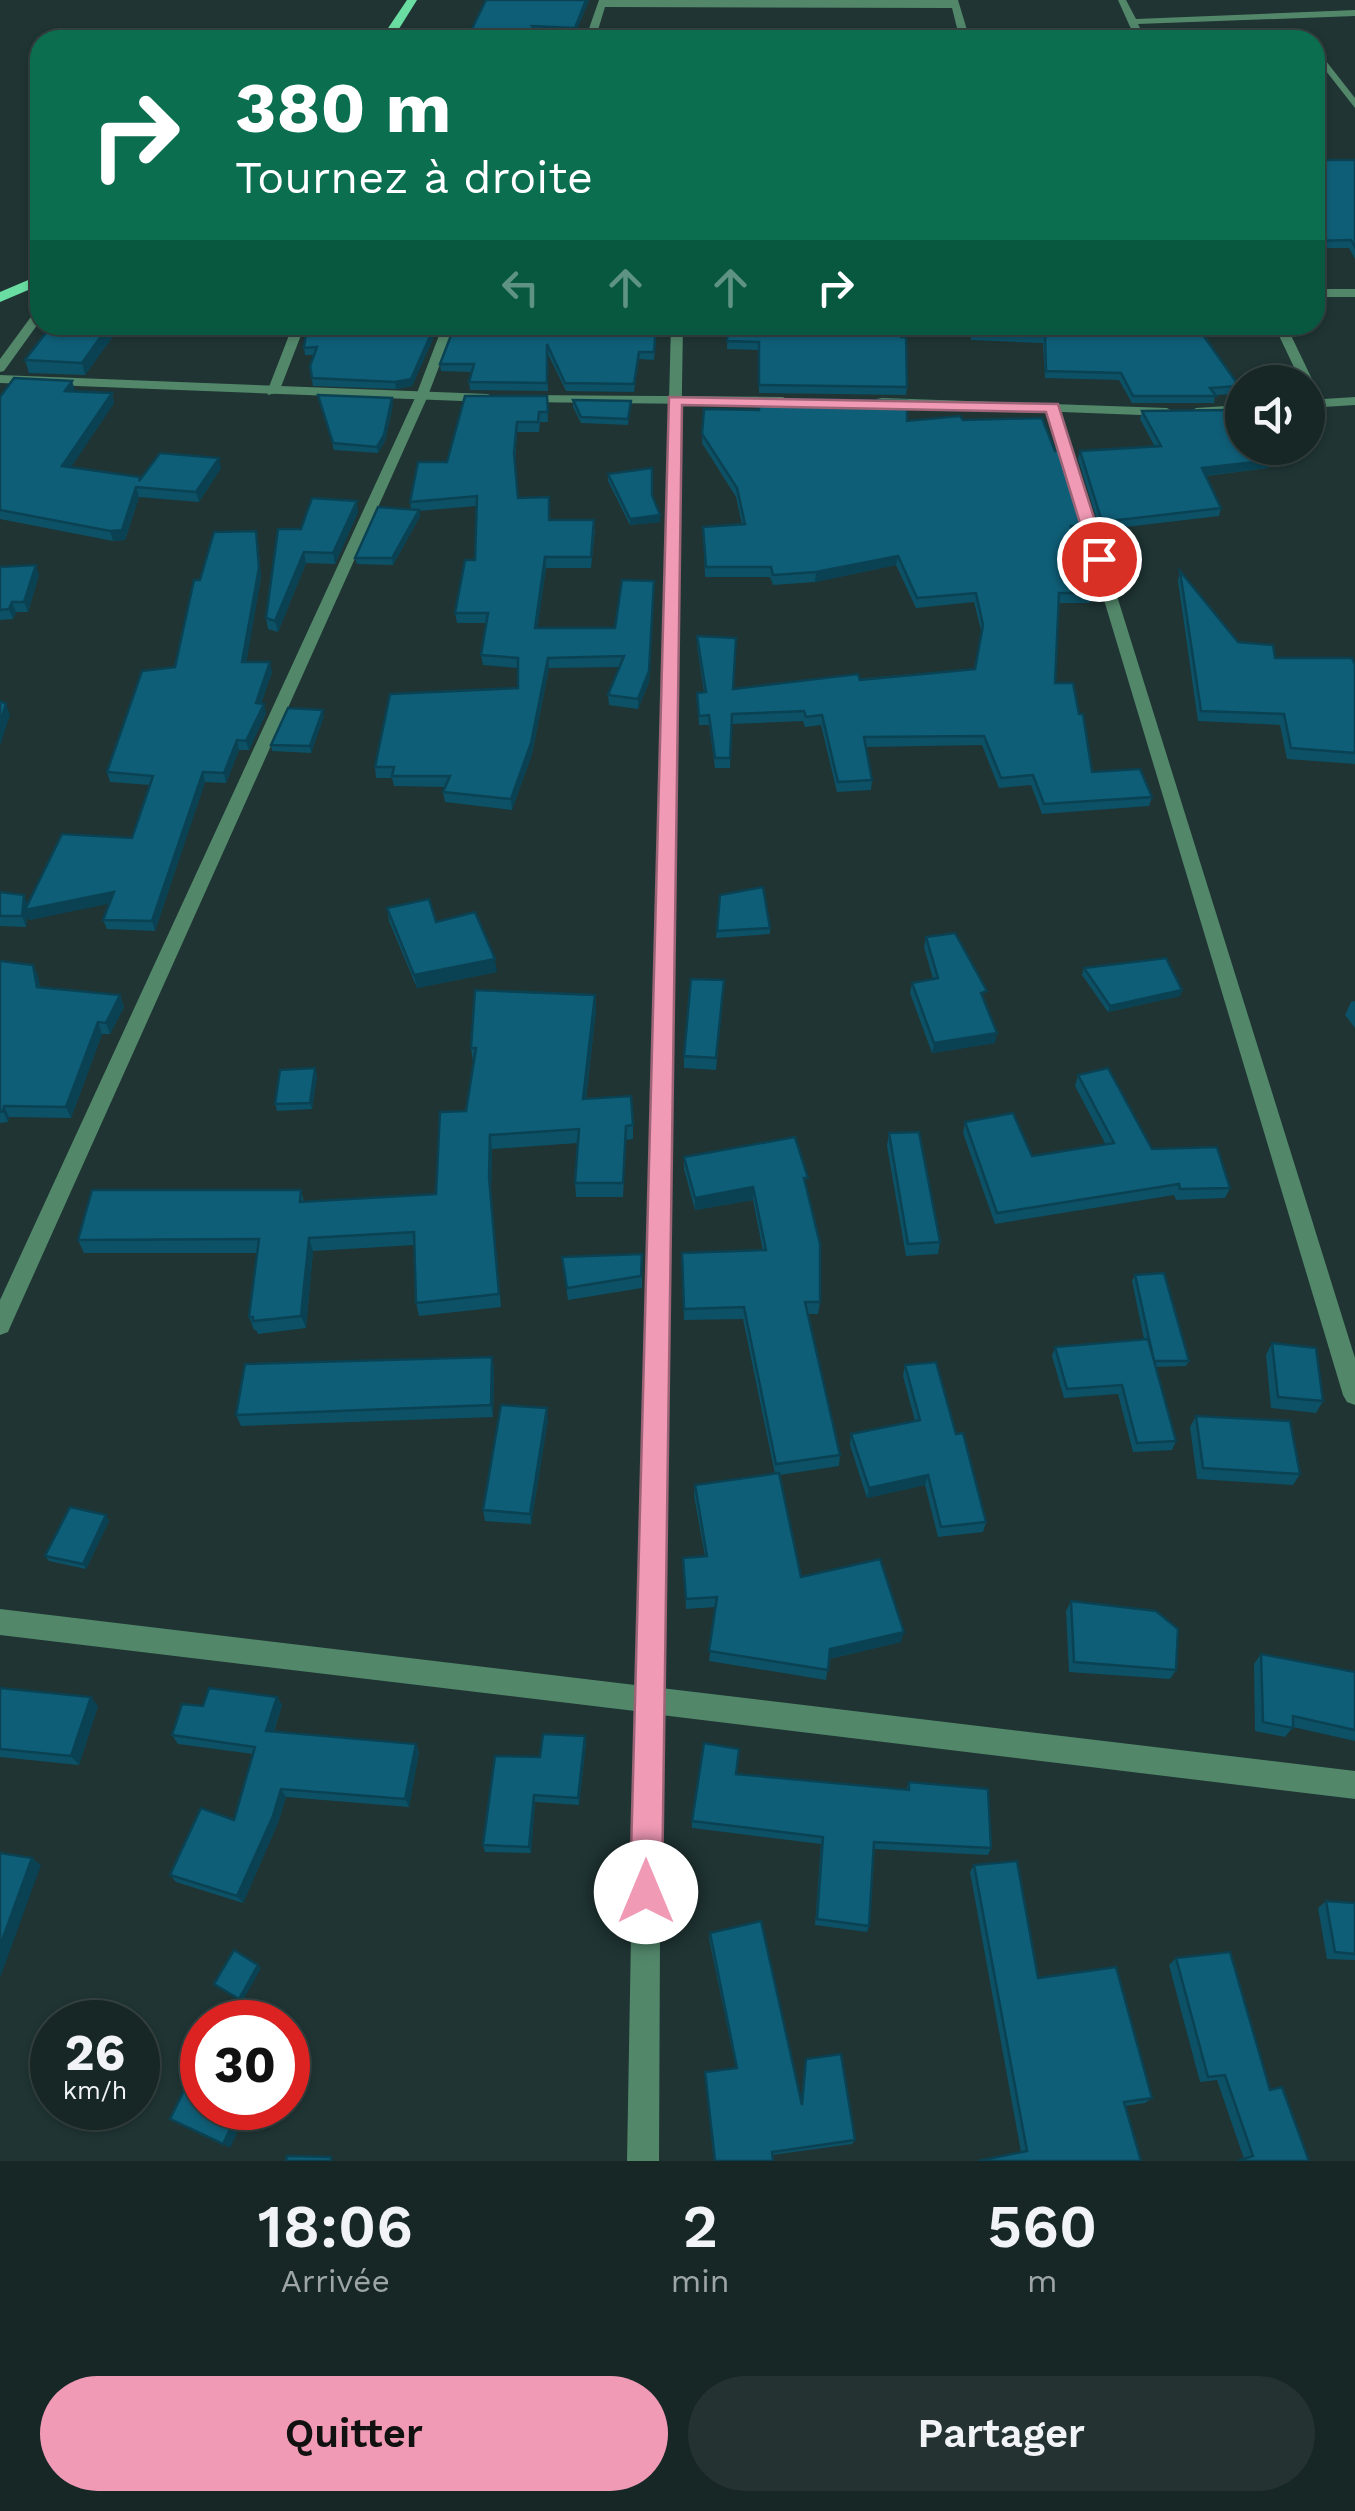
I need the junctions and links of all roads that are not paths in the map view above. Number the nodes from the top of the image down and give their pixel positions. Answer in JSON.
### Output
{"nodes":[{"id":1,"x":412,"y":0,"type":"edge"},
{"id":2,"x":1122,"y":0,"type":"edge"},
{"id":3,"x":602,"y":2,"type":"edge"},
{"id":4,"x":954,"y":2,"type":"edge"},
{"id":5,"x":1355,"y":13,"type":"edge"},
{"id":6,"x":1291,"y":15,"type":"junction"},
{"id":7,"x":1132,"y":22,"type":"junction"},
{"id":8,"x":1300,"y":28,"type":"dead end"},
{"id":9,"x":392,"y":30,"type":"edge"},
{"id":10,"x":593,"y":30,"type":"edge"},
{"id":11,"x":961,"y":30,"type":"edge"},
{"id":12,"x":1136,"y":30,"type":"edge"},
{"id":13,"x":1325,"y":64,"type":"edge"},
{"id":14,"x":1355,"y":105,"type":"edge"},
{"id":15,"x":30,"y":284,"type":"edge"},
{"id":16,"x":1355,"y":293,"type":"edge"},
{"id":17,"x":1325,"y":294,"type":"edge"},
{"id":18,"x":0,"y":298,"type":"edge"},
{"id":19,"x":30,"y":328,"type":"edge"},
{"id":20,"x":295,"y":335,"type":"edge"},
{"id":21,"x":445,"y":335,"type":"edge"},
{"id":22,"x":677,"y":335,"type":"edge"},
{"id":23,"x":1284,"y":335,"type":"edge"},
{"id":24,"x":1297,"y":365,"type":"edge"},
{"id":25,"x":0,"y":368,"type":"edge"},
{"id":26,"x":0,"y":379,"type":"edge"},
{"id":27,"x":273,"y":392,"type":"junction"},
{"id":28,"x":421,"y":398,"type":"junction"},
{"id":29,"x":674,"y":400,"type":"junction"},
{"id":30,"x":791,"y":401,"type":"edge"},
{"id":31,"x":1355,"y":401,"type":"edge"},
{"id":32,"x":869,"y":402,"type":"edge"},
{"id":33,"x":1325,"y":403,"type":"edge"},
{"id":34,"x":1052,"y":407,"type":"junction"},
{"id":35,"x":1225,"y":409,"type":"edge"},
{"id":36,"x":0,"y":1325,"type":"edge"},
{"id":37,"x":1355,"y":1395,"type":"edge"},
{"id":38,"x":0,"y":1622,"type":"edge"},
{"id":39,"x":648,"y":1700,"type":"junction"},
{"id":40,"x":1355,"y":1785,"type":"edge"},
{"id":41,"x":644,"y":2161,"type":"edge"}],
"edges":[{"from":1,"to":9,"type":"main road"},
{"from":2,"to":7,"type":"street"},
{"from":3,"to":4,"type":"street"},
{"from":3,"to":10,"type":"street"},
{"from":4,"to":11,"type":"street"},
{"from":5,"to":6,"type":"street"},
{"from":6,"to":7,"type":"street"},
{"from":6,"to":8,"type":"street"},
{"from":7,"to":12,"type":"street"},
{"from":13,"to":14,"type":"street"},
{"from":15,"to":18,"type":"main road"},
{"from":16,"to":17,"type":"street"},
{"from":19,"to":25,"type":"street"},
{"from":20,"to":27,"type":"street"},
{"from":21,"to":28,"type":"street"},
{"from":22,"to":29,"type":"street"},
{"from":23,"to":24,"type":"street"},
{"from":26,"to":27,"type":"street"},
{"from":27,"to":28,"type":"street"},
{"from":28,"to":29,"type":"street"},
{"from":28,"to":36,"type":"street"},
{"from":29,"to":30,"type":"street"},
{"from":29,"to":39,"type":"street"},
{"from":31,"to":33,"type":"street"},
{"from":32,"to":34,"type":"street"},
{"from":34,"to":35,"type":"street"},
{"from":34,"to":37,"type":"street"},
{"from":38,"to":39,"type":"street"},
{"from":39,"to":40,"type":"street"},
{"from":39,"to":41,"type":"street"}]}
